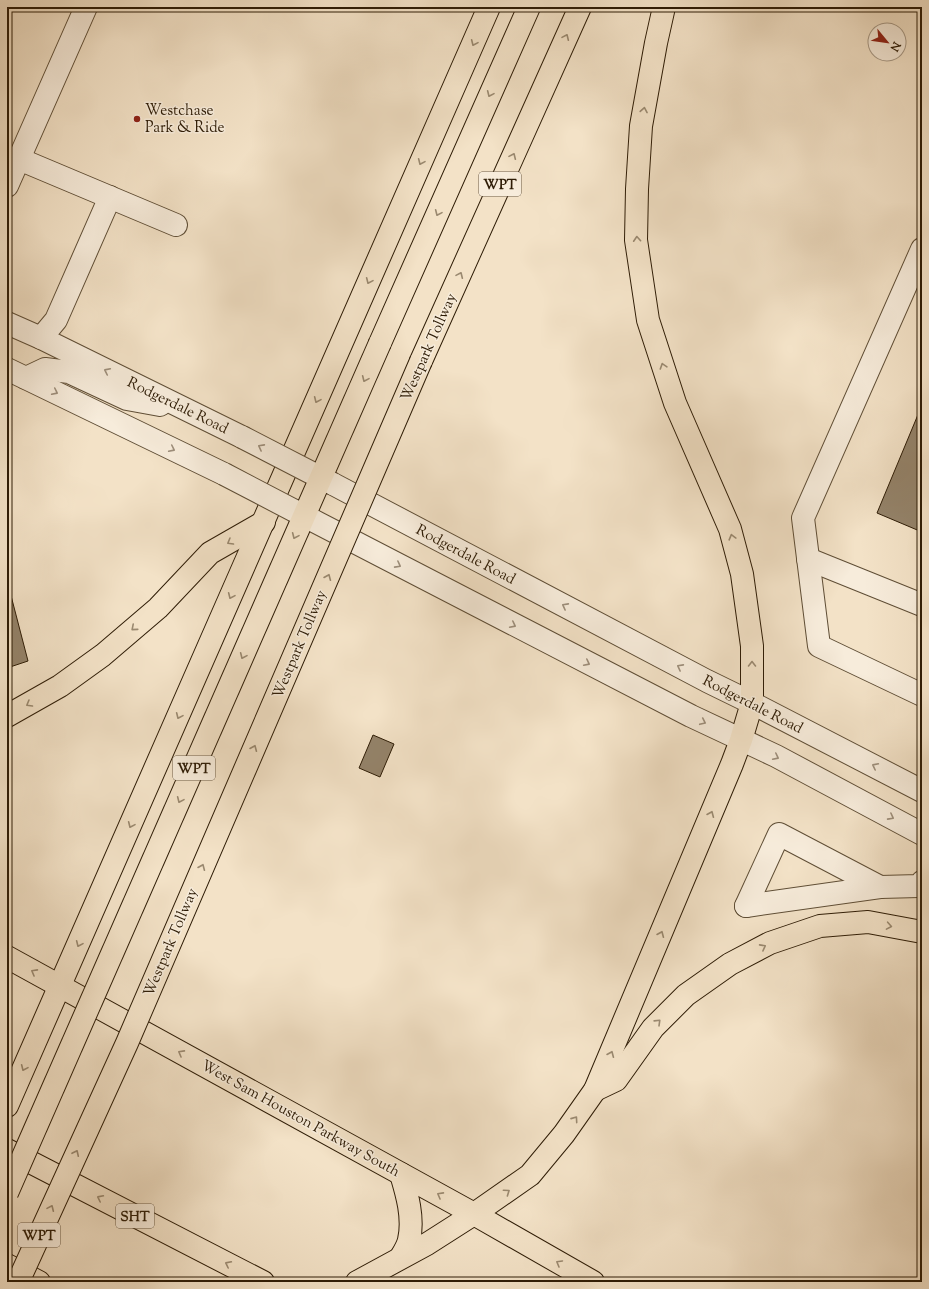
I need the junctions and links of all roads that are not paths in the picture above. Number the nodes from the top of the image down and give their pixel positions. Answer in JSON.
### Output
{"nodes":[{"id":1,"x":86,"y":7,"type":"edge"},
{"id":2,"x":489,"y":7,"type":"edge"},
{"id":3,"x":528,"y":7,"type":"edge"},
{"id":4,"x":580,"y":7,"type":"edge"},
{"id":5,"x":664,"y":7,"type":"edge"},
{"id":6,"x":19,"y":159,"type":"junction"},
{"id":7,"x":7,"y":186,"type":"edge"},
{"id":8,"x":110,"y":197,"type":"junction"},
{"id":9,"x":176,"y":225,"type":"dead end"},
{"id":10,"x":922,"y":249,"type":"edge"},
{"id":11,"x":7,"y":323,"type":"edge"},
{"id":12,"x":41,"y":338,"type":"junction"},
{"id":13,"x":16,"y":373,"type":"edge"},
{"id":14,"x":190,"y":412,"type":"junction"},
{"id":15,"x":264,"y":522,"type":"junction"},
{"id":16,"x":808,"y":559,"type":"junction"},
{"id":17,"x":922,"y":605,"type":"edge"},
{"id":18,"x":922,"y":695,"type":"edge"},
{"id":19,"x":752,"y":703,"type":"junction"},
{"id":20,"x":7,"y":716,"type":"edge"},
{"id":21,"x":741,"y":740,"type":"junction"},
{"id":22,"x":922,"y":791,"type":"edge"},
{"id":23,"x":922,"y":834,"type":"edge"},
{"id":24,"x":922,"y":882,"type":"edge"},
{"id":25,"x":880,"y":887,"type":"junction"},
{"id":26,"x":922,"y":932,"type":"edge"},
{"id":27,"x":7,"y":957,"type":"edge"},
{"id":28,"x":60,"y":986,"type":"junction"},
{"id":29,"x":595,"y":1090,"type":"junction"},
{"id":30,"x":7,"y":1106,"type":"edge"},
{"id":31,"x":7,"y":1150,"type":"edge"},
{"id":32,"x":401,"y":1174,"type":"junction"},
{"id":33,"x":7,"y":1194,"type":"edge"},
{"id":34,"x":474,"y":1214,"type":"junction"},
{"id":35,"x":413,"y":1247,"type":"junction"},
{"id":36,"x":7,"y":1265,"type":"edge"},
{"id":37,"x":18,"y":1282,"type":"edge"},
{"id":38,"x":39,"y":1282,"type":"edge"},
{"id":39,"x":263,"y":1282,"type":"edge"},
{"id":40,"x":357,"y":1282,"type":"edge"},
{"id":41,"x":593,"y":1282,"type":"edge"}],
"edges":[{"from":1,"to":6,"type":"street"},
{"from":2,"to":15,"type":"main road","one_way":true},
{"from":3,"to":33,"type":"main road","number":"WPT","one_way":true,"bridge":true},
{"from":37,"to":4,"type":"main road","name":"Westpark Tollway","number":"WPT","one_way":true,"bridge":true},
{"from":19,"to":5,"type":"main road","one_way":true},
{"from":6,"to":7,"type":"street"},
{"from":6,"to":8,"type":"street"},
{"from":8,"to":9,"type":"street"},
{"from":8,"to":12,"type":"street"},
{"from":10,"to":16,"type":"street"},
{"from":11,"to":12,"type":"street","name":"Rodgerdale Road"},
{"from":14,"to":12,"type":"street","name":"Rodgerdale Road","one_way":true},
{"from":13,"to":14,"type":"street"},
{"from":13,"to":21,"type":"street","one_way":true,"bridge":true},
{"from":19,"to":14,"type":"street","name":"Rodgerdale Road","one_way":true,"bridge":true},
{"from":15,"to":20,"type":"main road","one_way":true},
{"from":15,"to":28,"type":"main road","one_way":true},
{"from":16,"to":17,"type":"street"},
{"from":16,"to":18,"type":"street"},
{"from":19,"to":21,"type":"main road"},
{"from":22,"to":19,"type":"street","name":"Rodgerdale Road","one_way":true},
{"from":21,"to":23,"type":"street","one_way":true},
{"from":29,"to":21,"type":"main road","one_way":true},
{"from":24,"to":25,"type":"street"},
{"from":25,"to":25,"type":"street"},
{"from":29,"to":26,"type":"main road","one_way":true},
{"from":28,"to":27,"type":"main road","name":"West Sam Houston Parkway South","one_way":true},
{"from":28,"to":30,"type":"main road","one_way":true},
{"from":32,"to":28,"type":"main road","name":"West Sam Houston Parkway South","one_way":true},
{"from":34,"to":29,"type":"main road","one_way":true},
{"from":39,"to":31,"type":"main road","number":"SHT","one_way":true},
{"from":34,"to":32,"type":"main road","name":"West Sam Houston Parkway South","one_way":true},
{"from":32,"to":35,"type":"main road"},
{"from":34,"to":35,"type":"main road"},
{"from":41,"to":34,"type":"main road","name":"West Sam Houston Parkway South","one_way":true},
{"from":35,"to":40,"type":"main road"},
{"from":36,"to":38,"type":"main road"}]}
